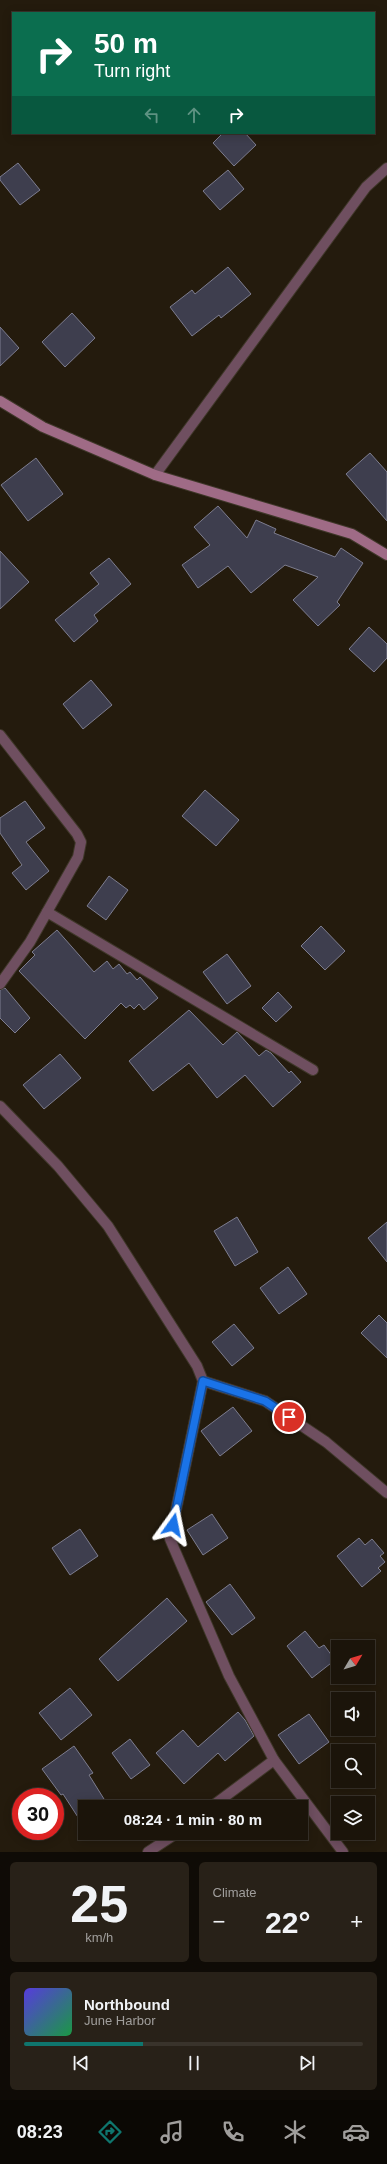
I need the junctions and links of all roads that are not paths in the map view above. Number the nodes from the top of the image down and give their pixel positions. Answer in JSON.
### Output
{"nodes":[{"id":1,"x":387,"y":168,"type":"edge"},
{"id":2,"x":0,"y":401,"type":"edge"},
{"id":3,"x":155,"y":475,"type":"junction"},
{"id":4,"x":387,"y":554,"type":"edge"},
{"id":5,"x":0,"y":736,"type":"edge"},
{"id":6,"x":47,"y":912,"type":"junction"},
{"id":7,"x":0,"y":984,"type":"edge"},
{"id":8,"x":313,"y":1070,"type":"dead end"},
{"id":9,"x":0,"y":1106,"type":"edge"},
{"id":10,"x":203,"y":1381,"type":"junction"},
{"id":11,"x":387,"y":1493,"type":"edge"},
{"id":12,"x":274,"y":1760,"type":"junction"},
{"id":13,"x":220,"y":1800,"type":"edge"},
{"id":14,"x":166,"y":1840,"type":"edge"},
{"id":15,"x":148,"y":1852,"type":"edge"},
{"id":16,"x":343,"y":1852,"type":"edge"}],
"edges":[{"from":1,"to":3,"type":"street"},
{"from":2,"to":3,"type":"main road"},
{"from":3,"to":4,"type":"main road"},
{"from":5,"to":6,"type":"street"},
{"from":6,"to":7,"type":"street"},
{"from":6,"to":8,"type":"street"},
{"from":9,"to":10,"type":"street"},
{"from":10,"to":11,"type":"street"},
{"from":10,"to":12,"type":"street"},
{"from":12,"to":13,"type":"street"},
{"from":12,"to":16,"type":"street"},
{"from":14,"to":15,"type":"street"}]}
